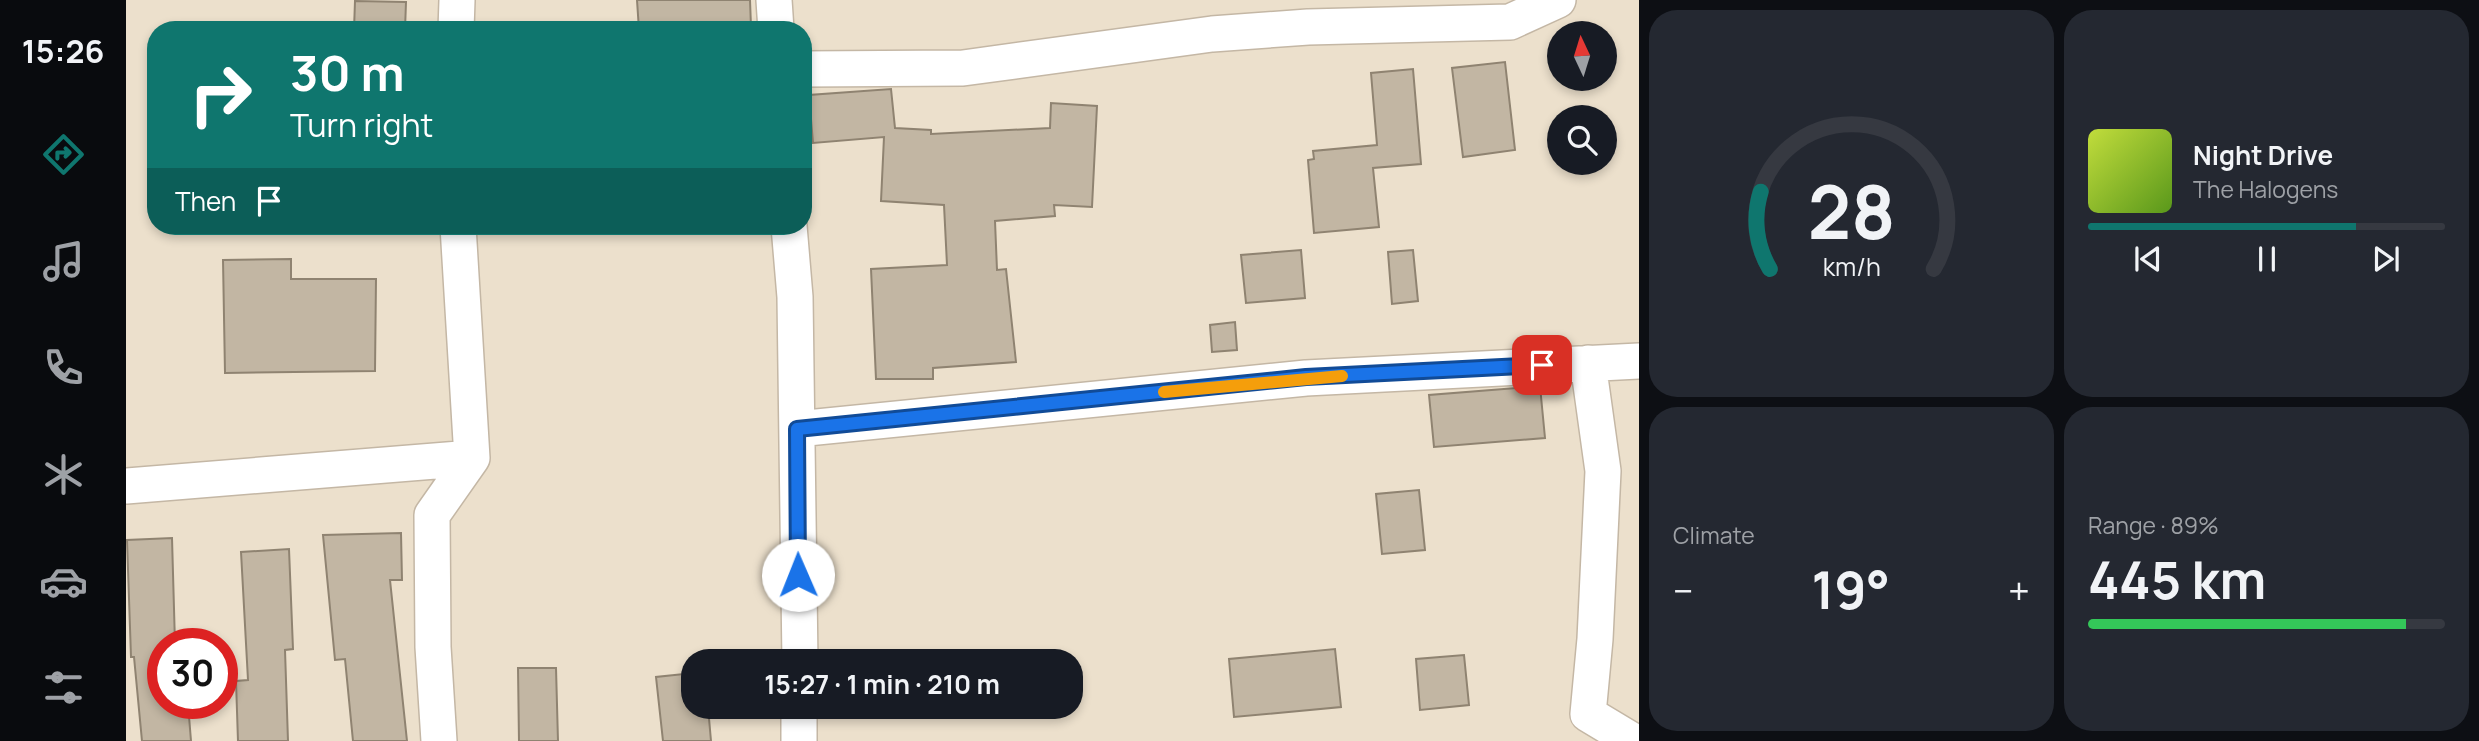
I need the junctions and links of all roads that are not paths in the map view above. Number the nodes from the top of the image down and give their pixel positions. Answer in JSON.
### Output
{"nodes":[{"id":1,"x":457,"y":0,"type":"edge"},
{"id":2,"x":774,"y":0,"type":"edge"},
{"id":3,"x":1558,"y":0,"type":"edge"},
{"id":4,"x":456,"y":21,"type":"edge"},
{"id":5,"x":775,"y":21,"type":"edge"},
{"id":6,"x":812,"y":69,"type":"edge"},
{"id":7,"x":459,"y":235,"type":"edge"},
{"id":8,"x":790,"y":235,"type":"edge"},
{"id":9,"x":1639,"y":361,"type":"edge"},
{"id":10,"x":1588,"y":363,"type":"junction"},
{"id":11,"x":797,"y":429,"type":"junction"},
{"id":12,"x":472,"y":458,"type":"junction"},
{"id":13,"x":126,"y":486,"type":"edge"},
{"id":14,"x":800,"y":649,"type":"edge"},
{"id":15,"x":799,"y":719,"type":"edge"},
{"id":16,"x":439,"y":741,"type":"edge"},
{"id":17,"x":799,"y":741,"type":"edge"},
{"id":18,"x":1633,"y":741,"type":"edge"}],
"edges":[{"from":1,"to":4,"type":"street"},
{"from":2,"to":5,"type":"street"},
{"from":3,"to":6,"type":"street"},
{"from":7,"to":12,"type":"street"},
{"from":8,"to":11,"type":"street"},
{"from":9,"to":10,"type":"street"},
{"from":10,"to":11,"type":"street"},
{"from":10,"to":18,"type":"street"},
{"from":11,"to":14,"type":"street"},
{"from":12,"to":13,"type":"street"},
{"from":12,"to":16,"type":"street"},
{"from":15,"to":17,"type":"street"}]}
